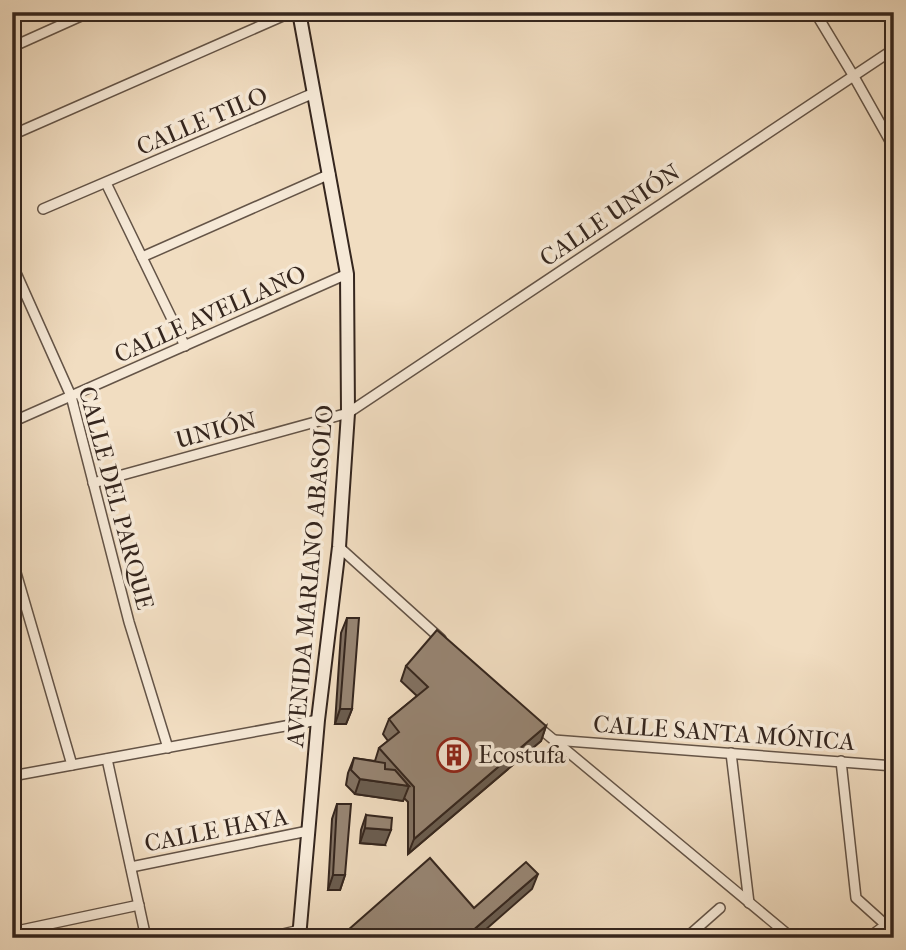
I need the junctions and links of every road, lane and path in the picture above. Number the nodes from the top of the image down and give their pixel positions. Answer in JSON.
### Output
{"nodes":[{"id":1,"x":90,"y":12,"type":"edge"},
{"id":2,"x":292,"y":12,"type":"edge"},
{"id":3,"x":299,"y":12,"type":"edge"},
{"id":4,"x":815,"y":12,"type":"edge"},
{"id":5,"x":12,"y":47,"type":"edge"},
{"id":6,"x":894,"y":48,"type":"edge"},
{"id":7,"x":853,"y":75,"type":"junction"},
{"id":8,"x":314,"y":93,"type":"junction"},
{"id":9,"x":12,"y":135,"type":"edge"},
{"id":10,"x":894,"y":148,"type":"edge"},
{"id":11,"x":330,"y":174,"type":"junction"},
{"id":12,"x":106,"y":183,"type":"junction"},
{"id":13,"x":43,"y":209,"type":"dead end"},
{"id":14,"x":142,"y":257,"type":"junction"},
{"id":15,"x":12,"y":264,"type":"edge"},
{"id":16,"x":347,"y":274,"type":"junction"},
{"id":17,"x":185,"y":346,"type":"junction"},
{"id":18,"x":71,"y":396,"type":"junction"},
{"id":19,"x":348,"y":414,"type":"junction"},
{"id":20,"x":12,"y":422,"type":"edge"},
{"id":21,"x":93,"y":483,"type":"junction"},
{"id":22,"x":339,"y":547,"type":"junction"},
{"id":23,"x":12,"y":559,"type":"edge"},
{"id":24,"x":450,"y":648,"type":"edge"},
{"id":25,"x":317,"y":720,"type":"junction"},
{"id":26,"x":532,"y":721,"type":"edge"},
{"id":27,"x":552,"y":739,"type":"junction"},
{"id":28,"x":168,"y":748,"type":"junction"},
{"id":29,"x":731,"y":753,"type":"junction"},
{"id":30,"x":107,"y":759,"type":"junction"},
{"id":31,"x":841,"y":761,"type":"junction"},
{"id":32,"x":72,"y":765,"type":"junction"},
{"id":33,"x":894,"y":766,"type":"edge"},
{"id":34,"x":12,"y":776,"type":"edge"},
{"id":35,"x":308,"y":831,"type":"junction"},
{"id":36,"x":131,"y":867,"type":"junction"},
{"id":37,"x":749,"y":903,"type":"junction"},
{"id":38,"x":139,"y":905,"type":"junction"},
{"id":39,"x":720,"y":908,"type":"dead end"},
{"id":40,"x":890,"y":922,"type":"edge"},
{"id":41,"x":12,"y":932,"type":"edge"},
{"id":42,"x":299,"y":934,"type":"edge"},
{"id":43,"x":146,"y":938,"type":"edge"},
{"id":44,"x":266,"y":938,"type":"edge"},
{"id":45,"x":687,"y":938,"type":"edge"},
{"id":46,"x":792,"y":938,"type":"edge"},
{"id":47,"x":868,"y":938,"type":"edge"}],
"edges":[{"from":1,"to":5,"type":"street"},
{"from":2,"to":9,"type":"street"},
{"from":3,"to":8,"type":"street","name":"AVENIDA MARIANO ABASOLO"},
{"from":4,"to":7,"type":"street"},
{"from":6,"to":7,"type":"street","name":"CALLE UNIÓN"},
{"from":7,"to":10,"type":"street"},
{"from":7,"to":19,"type":"street","name":"CALLE UNIÓN"},
{"from":8,"to":11,"type":"street","name":"AVENIDA MARIANO ABASOLO"},
{"from":8,"to":12,"type":"street","name":"CALLE TILO"},
{"from":11,"to":14,"type":"street"},
{"from":11,"to":16,"type":"street","name":"AVENIDA MARIANO ABASOLO"},
{"from":12,"to":13,"type":"street","name":"CALLE TILO"},
{"from":12,"to":14,"type":"street"},
{"from":14,"to":17,"type":"street"},
{"from":15,"to":18,"type":"street","name":"CALLE DEL PARQUE"},
{"from":16,"to":17,"type":"street","name":"CALLE AVELLANO"},
{"from":16,"to":19,"type":"street","name":"AVENIDA MARIANO ABASOLO"},
{"from":17,"to":18,"type":"street","name":"CALLE AVELLANO"},
{"from":18,"to":20,"type":"street","name":"CALLE AVELLANO"},
{"from":18,"to":21,"type":"street","name":"CALLE DEL PARQUE"},
{"from":19,"to":21,"type":"street","name":"UNIÓN"},
{"from":19,"to":22,"type":"street","name":"AVENIDA MARIANO ABASOLO"},
{"from":21,"to":28,"type":"street","name":"CALLE DEL PARQUE"},
{"from":22,"to":24,"type":"street"},
{"from":22,"to":25,"type":"street","name":"AVENIDA MARIANO ABASOLO"},
{"from":23,"to":32,"type":"street"},
{"from":25,"to":28,"type":"street"},
{"from":25,"to":35,"type":"street","name":"AVENIDA MARIANO ABASOLO"},
{"from":26,"to":27,"type":"street"},
{"from":27,"to":29,"type":"street","name":"CALLE SANTA MÓNICA"},
{"from":27,"to":37,"type":"street"},
{"from":28,"to":30,"type":"street"},
{"from":29,"to":31,"type":"street","name":"CALLE SANTA MÓNICA"},
{"from":29,"to":37,"type":"street"},
{"from":30,"to":32,"type":"street"},
{"from":30,"to":36,"type":"street"},
{"from":31,"to":33,"type":"street","name":"CALLE SANTA MÓNICA"},
{"from":31,"to":40,"type":"street"},
{"from":32,"to":34,"type":"street"},
{"from":35,"to":36,"type":"street","name":"CALLE HAYA"},
{"from":35,"to":42,"type":"street","name":"AVENIDA MARIANO ABASOLO"},
{"from":36,"to":38,"type":"street"},
{"from":37,"to":46,"type":"street"},
{"from":38,"to":41,"type":"street"},
{"from":38,"to":43,"type":"street"},
{"from":39,"to":45,"type":"street"},
{"from":40,"to":47,"type":"street"},
{"from":42,"to":44,"type":"street"}]}
